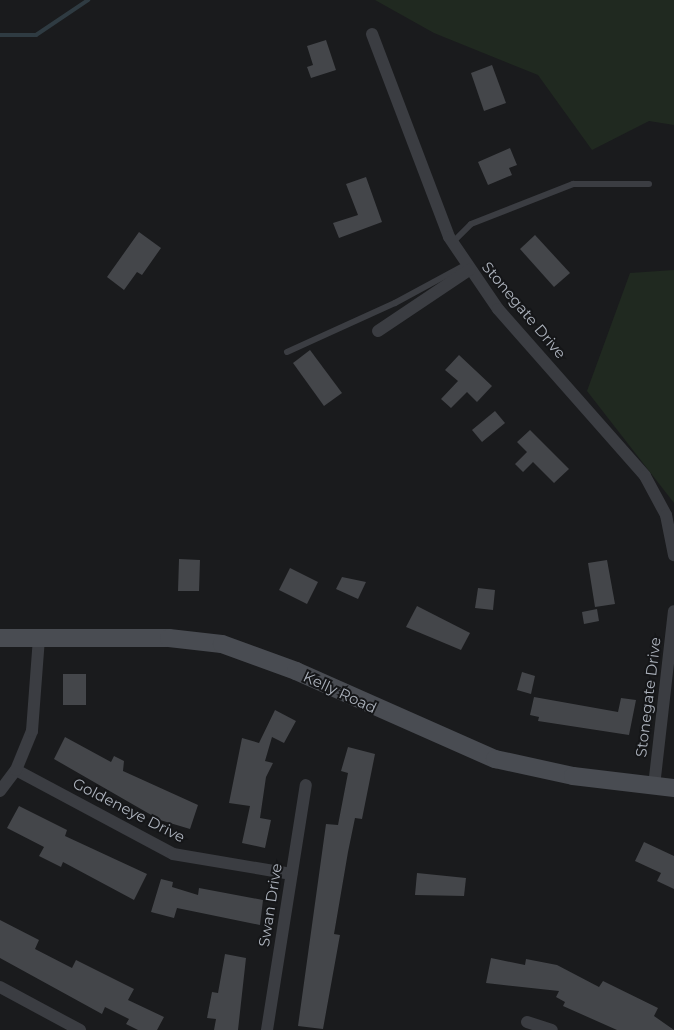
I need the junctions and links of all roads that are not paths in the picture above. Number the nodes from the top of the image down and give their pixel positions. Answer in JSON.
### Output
{"nodes":[{"id":1,"x":372,"y":34,"type":"dead end"},
{"id":2,"x":649,"y":184,"type":"dead end"},
{"id":3,"x":452,"y":244,"type":"junction"},
{"id":4,"x":467,"y":267,"type":"junction"},
{"id":5,"x":378,"y":331,"type":"dead end"},
{"id":6,"x":287,"y":352,"type":"dead end"},
{"id":7,"x":674,"y":555,"type":"edge"},
{"id":8,"x":674,"y":611,"type":"edge"},
{"id":9,"x":0,"y":638,"type":"edge"},
{"id":10,"x":39,"y":638,"type":"junction"},
{"id":11,"x":16,"y":770,"type":"junction"},
{"id":12,"x":306,"y":784,"type":"dead end"},
{"id":13,"x":654,"y":786,"type":"junction"},
{"id":14,"x":674,"y":788,"type":"edge"},
{"id":15,"x":0,"y":791,"type":"edge"},
{"id":16,"x":291,"y":874,"type":"junction"},
{"id":17,"x":0,"y":987,"type":"edge"},
{"id":18,"x":527,"y":1022,"type":"dead end"},
{"id":19,"x":80,"y":1030,"type":"edge"},
{"id":20,"x":267,"y":1030,"type":"edge"},
{"id":21,"x":552,"y":1030,"type":"edge"}],
"edges":[{"from":1,"to":3,"type":"street","name":"Stonegate Drive"},
{"from":2,"to":3,"type":"lane"},
{"from":3,"to":4,"type":"street","name":"Stonegate Drive"},
{"from":4,"to":5,"type":"street"},
{"from":4,"to":6,"type":"lane"},
{"from":4,"to":7,"type":"street","name":"Stonegate Drive"},
{"from":8,"to":13,"type":"street","name":"Stonegate Drive"},
{"from":9,"to":10,"type":"street","name":"Kelly Road"},
{"from":10,"to":11,"type":"street"},
{"from":10,"to":13,"type":"street","name":"Kelly Road"},
{"from":11,"to":15,"type":"street"},
{"from":11,"to":16,"type":"street","name":"Goldeneye Drive"},
{"from":12,"to":16,"type":"street","name":"Swan Drive"},
{"from":13,"to":14,"type":"street","name":"Kelly Road"},
{"from":16,"to":20,"type":"street","name":"Swan Drive"},
{"from":17,"to":19,"type":"street"},
{"from":18,"to":21,"type":"street"}]}
